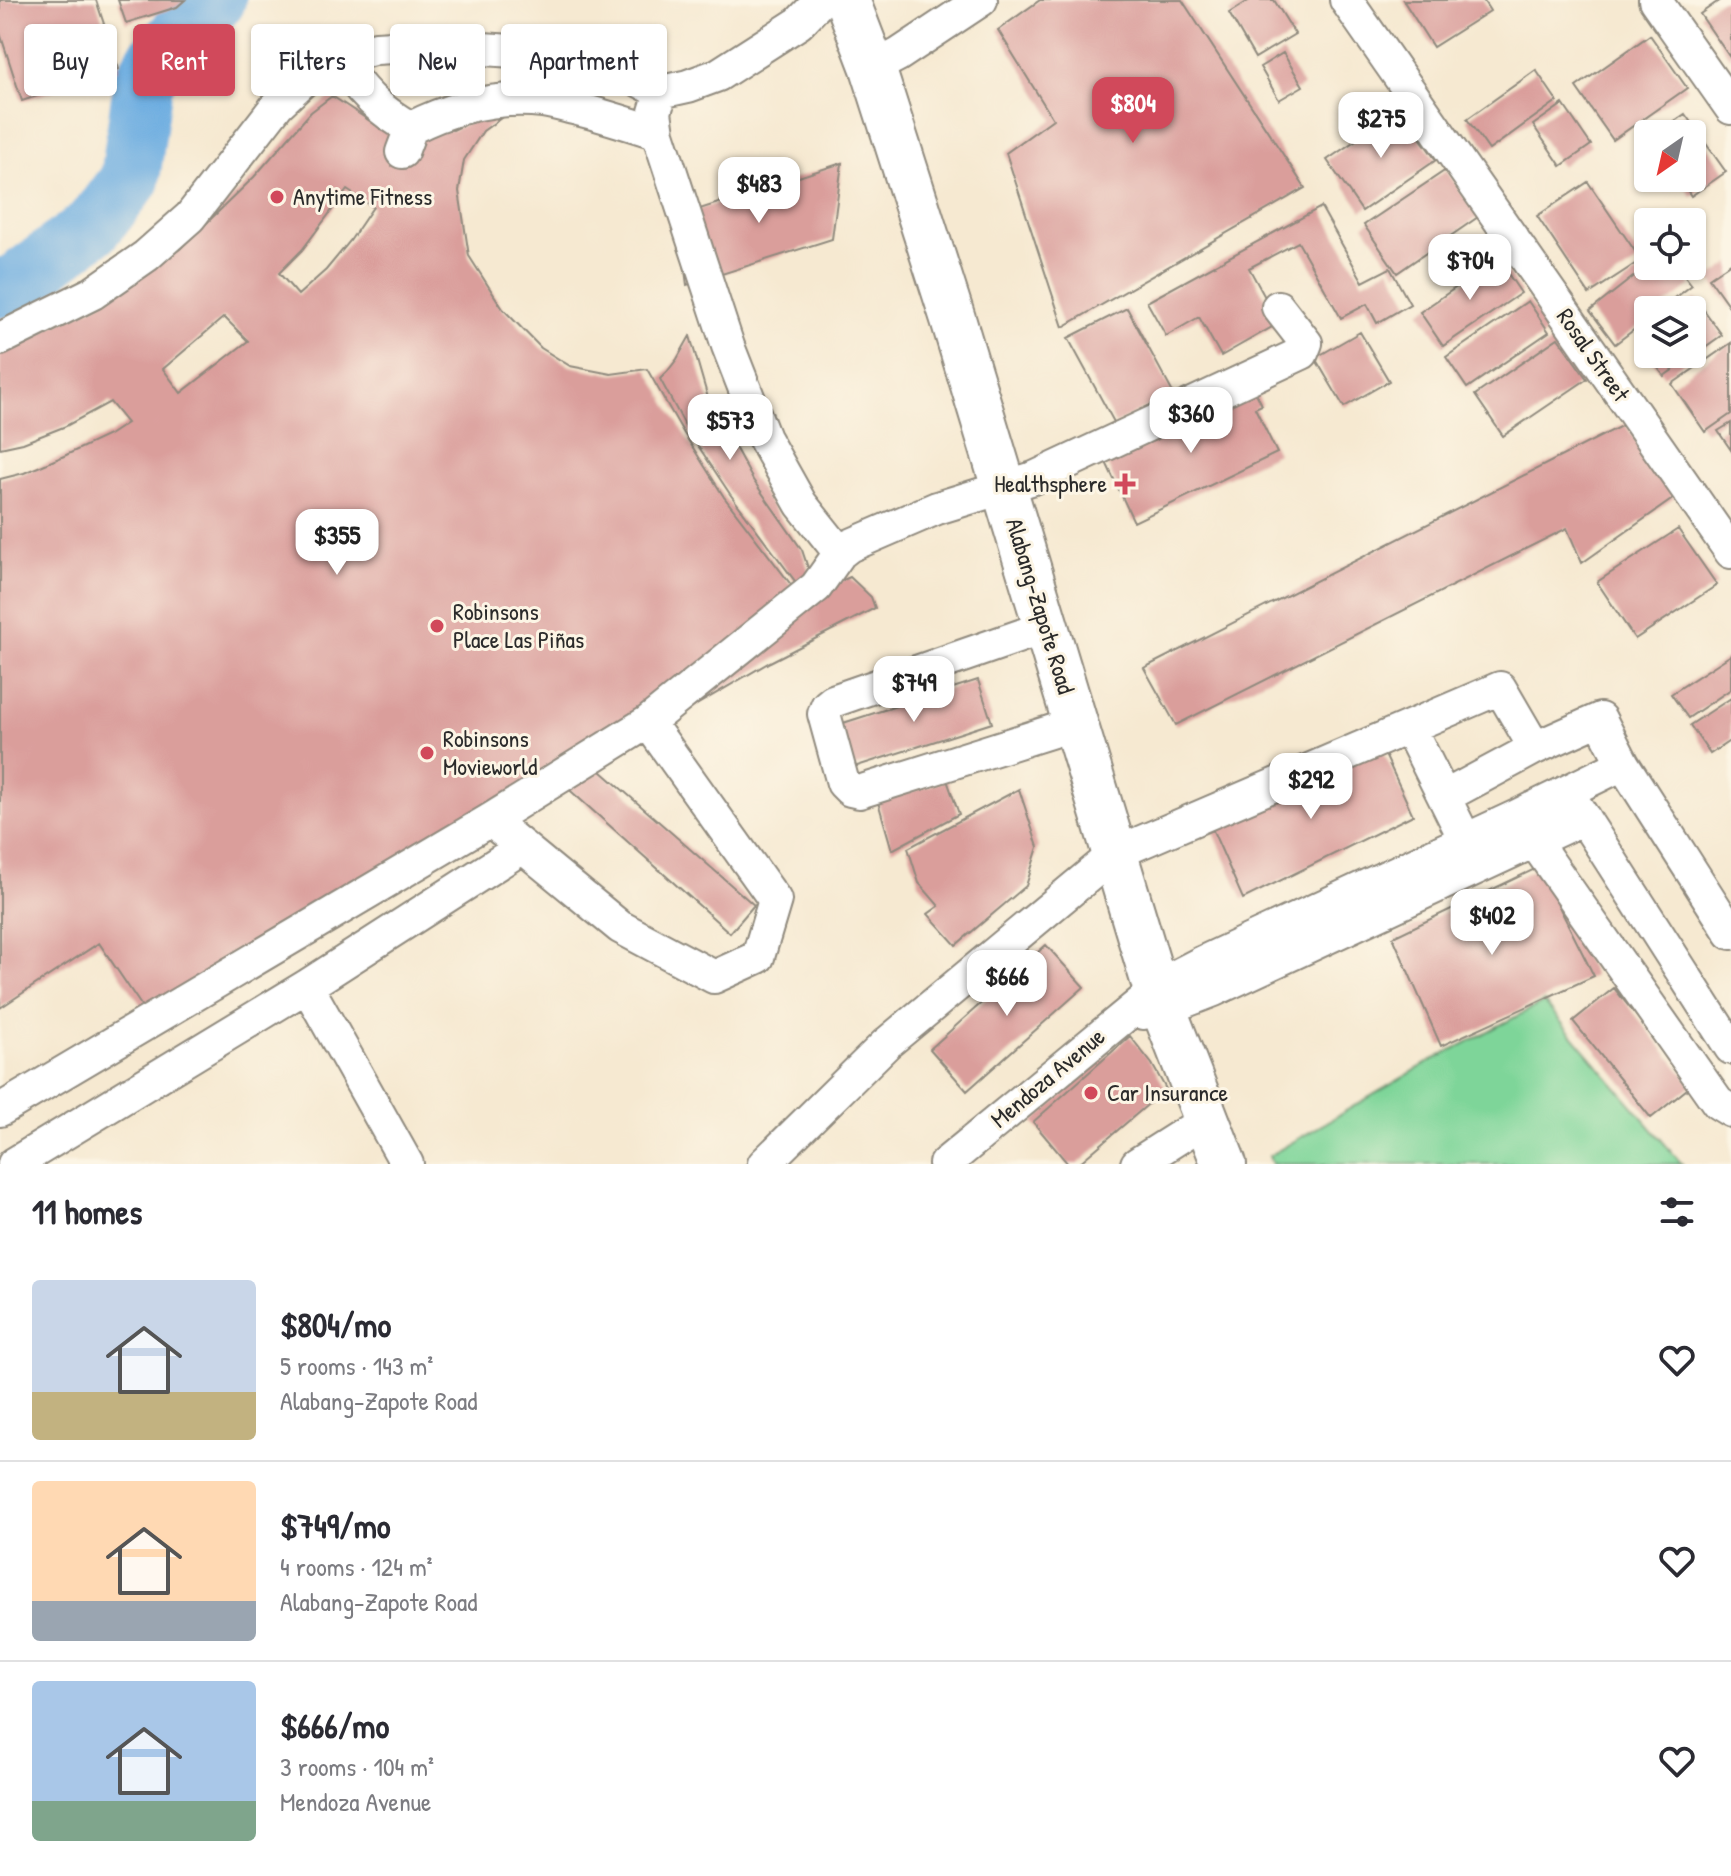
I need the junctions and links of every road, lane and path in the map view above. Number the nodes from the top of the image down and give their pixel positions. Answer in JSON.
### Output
{"nodes":[{"id":1,"x":821,"y":0,"type":"edge"},
{"id":2,"x":847,"y":0,"type":"edge"},
{"id":3,"x":981,"y":0,"type":"edge"},
{"id":4,"x":1346,"y":0,"type":"edge"},
{"id":5,"x":1655,"y":0,"type":"edge"},
{"id":6,"x":374,"y":49,"type":"edge"},
{"id":7,"x":501,"y":50,"type":"edge"},
{"id":8,"x":873,"y":68,"type":"junction"},
{"id":9,"x":667,"y":91,"type":"edge"},
{"id":10,"x":287,"y":96,"type":"edge"},
{"id":11,"x":367,"y":96,"type":"edge"},
{"id":12,"x":660,"y":96,"type":"edge"},
{"id":13,"x":1731,"y":108,"type":"edge"},
{"id":14,"x":658,"y":133,"type":"junction"},
{"id":15,"x":1278,"y":307,"type":"dead end"},
{"id":16,"x":0,"y":339,"type":"edge"},
{"id":17,"x":1004,"y":486,"type":"junction"},
{"id":18,"x":1731,"y":552,"type":"edge"},
{"id":19,"x":840,"y":553,"type":"junction"},
{"id":20,"x":1046,"y":627,"type":"junction"},
{"id":21,"x":648,"y":722,"type":"junction"},
{"id":22,"x":1075,"y":724,"type":"junction"},
{"id":23,"x":1409,"y":727,"type":"junction"},
{"id":24,"x":1535,"y":748,"type":"junction"},
{"id":25,"x":1623,"y":764,"type":"junction"},
{"id":26,"x":1567,"y":790,"type":"junction"},
{"id":27,"x":1444,"y":797,"type":"junction"},
{"id":28,"x":1584,"y":818,"type":"junction"},
{"id":29,"x":490,"y":820,"type":"junction"},
{"id":30,"x":1525,"y":828,"type":"junction"},
{"id":31,"x":1465,"y":839,"type":"junction"},
{"id":32,"x":523,"y":847,"type":"junction"},
{"id":33,"x":1116,"y":853,"type":"junction"},
{"id":34,"x":1731,"y":933,"type":"edge"},
{"id":35,"x":307,"y":986,"type":"junction"},
{"id":36,"x":1160,"y":998,"type":"junction"},
{"id":37,"x":1731,"y":1048,"type":"edge"},
{"id":38,"x":0,"y":1110,"type":"edge"},
{"id":39,"x":1731,"y":1111,"type":"edge"},
{"id":40,"x":1208,"y":1121,"type":"junction"},
{"id":41,"x":14,"y":1164,"type":"edge"},
{"id":42,"x":407,"y":1164,"type":"edge"},
{"id":43,"x":764,"y":1164,"type":"edge"},
{"id":44,"x":945,"y":1164,"type":"edge"},
{"id":45,"x":1137,"y":1164,"type":"edge"},
{"id":46,"x":1224,"y":1164,"type":"edge"}],
"edges":[{"from":1,"to":9,"type":"street"},
{"from":2,"to":8,"type":"highway","name":"Alabang-Zapote Road"},
{"from":3,"to":8,"type":"street"},
{"from":4,"to":18,"type":"street","name":"Rosal Street"},
{"from":5,"to":13,"type":"street"},
{"from":6,"to":7,"type":"street"},
{"from":8,"to":17,"type":"highway","name":"Alabang-Zapote Road"},
{"from":10,"to":16,"type":"street"},
{"from":11,"to":14,"type":"street"},
{"from":12,"to":14,"type":"street"},
{"from":14,"to":19,"type":"street"},
{"from":15,"to":17,"type":"street"},
{"from":17,"to":19,"type":"street"},
{"from":17,"to":20,"type":"highway","name":"Alabang-Zapote Road"},
{"from":19,"to":21,"type":"street"},
{"from":20,"to":22,"type":"highway","name":"Alabang-Zapote Road"},
{"from":20,"to":22,"type":"street"},
{"from":21,"to":29,"type":"street"},
{"from":21,"to":32,"type":"street"},
{"from":22,"to":33,"type":"highway","name":"Alabang-Zapote Road"},
{"from":23,"to":24,"type":"street"},
{"from":23,"to":27,"type":"street"},
{"from":23,"to":33,"type":"street"},
{"from":24,"to":25,"type":"street"},
{"from":24,"to":27,"type":"street"},
{"from":25,"to":26,"type":"street"},
{"from":25,"to":34,"type":"street"},
{"from":26,"to":28,"type":"street"},
{"from":26,"to":30,"type":"street"},
{"from":27,"to":31,"type":"street"},
{"from":28,"to":30,"type":"street"},
{"from":28,"to":37,"type":"street"},
{"from":29,"to":32,"type":"street"},
{"from":29,"to":38,"type":"street"},
{"from":30,"to":31,"type":"street"},
{"from":30,"to":36,"type":"street"},
{"from":30,"to":39,"type":"street"},
{"from":31,"to":36,"type":"street"},
{"from":32,"to":35,"type":"street"},
{"from":33,"to":36,"type":"highway","name":"Alabang-Zapote Road"},
{"from":33,"to":43,"type":"street"},
{"from":35,"to":41,"type":"street"},
{"from":35,"to":42,"type":"street"},
{"from":36,"to":40,"type":"highway","name":"Alabang-Zapote Road"},
{"from":36,"to":44,"type":"street","name":"Mendoza Avenue"},
{"from":40,"to":45,"type":"street"},
{"from":40,"to":46,"type":"highway","name":"Alabang-Zapote Road"}]}
